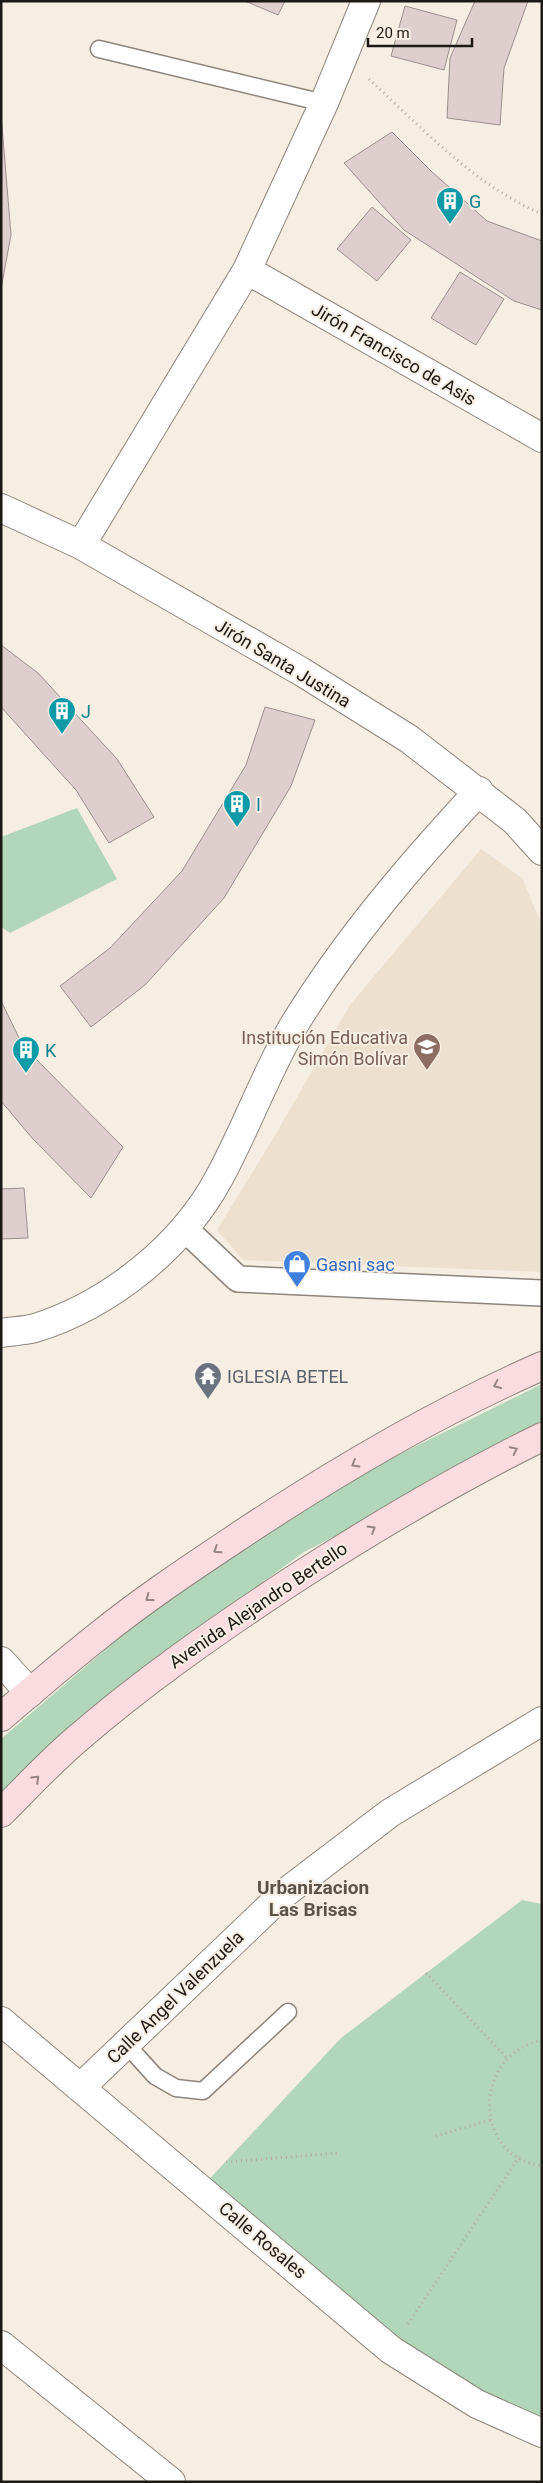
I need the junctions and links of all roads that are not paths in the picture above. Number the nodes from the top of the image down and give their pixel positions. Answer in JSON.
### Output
{"nodes":[{"id":1,"x":366,"y":1,"type":"edge"},
{"id":2,"x":99,"y":49,"type":"dead end"},
{"id":3,"x":324,"y":103,"type":"junction"},
{"id":4,"x":247,"y":270,"type":"junction"},
{"id":5,"x":542,"y":438,"type":"edge"},
{"id":6,"x":1,"y":508,"type":"edge"},
{"id":7,"x":81,"y":545,"type":"junction"},
{"id":8,"x":479,"y":791,"type":"junction"},
{"id":9,"x":542,"y":851,"type":"edge"},
{"id":10,"x":185,"y":1229,"type":"junction"},
{"id":11,"x":542,"y":1293,"type":"edge"},
{"id":12,"x":1,"y":1333,"type":"edge"},
{"id":13,"x":542,"y":1366,"type":"edge"},
{"id":14,"x":542,"y":1437,"type":"edge"},
{"id":15,"x":1,"y":1661,"type":"edge"},
{"id":16,"x":30,"y":1693,"type":"junction"},
{"id":17,"x":1,"y":1717,"type":"edge"},
{"id":18,"x":542,"y":1721,"type":"edge"},
{"id":19,"x":1,"y":1813,"type":"edge"},
{"id":20,"x":288,"y":2012,"type":"dead end"},
{"id":21,"x":1,"y":2021,"type":"edge"},
{"id":22,"x":126,"y":2044,"type":"junction"},
{"id":23,"x":80,"y":2088,"type":"junction"},
{"id":24,"x":1,"y":2345,"type":"edge"},
{"id":25,"x":542,"y":2433,"type":"edge"},
{"id":26,"x":171,"y":2482,"type":"edge"}],
"edges":[{"from":1,"to":3,"type":"street"},
{"from":2,"to":3,"type":"lane"},
{"from":3,"to":4,"type":"street"},
{"from":4,"to":5,"type":"street","name":"Jirón Francisco de Asis"},
{"from":4,"to":7,"type":"street"},
{"from":6,"to":7,"type":"street","name":"Jirón Santa Justina"},
{"from":7,"to":8,"type":"street","name":"Jirón Santa Justina"},
{"from":8,"to":9,"type":"street","name":"Jirón Santa Justina"},
{"from":8,"to":10,"type":"street"},
{"from":10,"to":11,"type":"street"},
{"from":10,"to":12,"type":"street"},
{"from":13,"to":16,"type":"main road","one_way":true},
{"from":19,"to":14,"type":"main road","name":"Avenida Alejandro Bertello","one_way":true},
{"from":15,"to":16,"type":"street"},
{"from":16,"to":17,"type":"main road"},
{"from":18,"to":22,"type":"street","name":"Calle Angel Valenzuela"},
{"from":20,"to":22,"type":"lane"},
{"from":21,"to":23,"type":"street","name":"Calle Rosales"},
{"from":22,"to":23,"type":"street","name":"Calle Angel Valenzuela"},
{"from":23,"to":25,"type":"street","name":"Calle Rosales"},
{"from":24,"to":26,"type":"street"}]}
